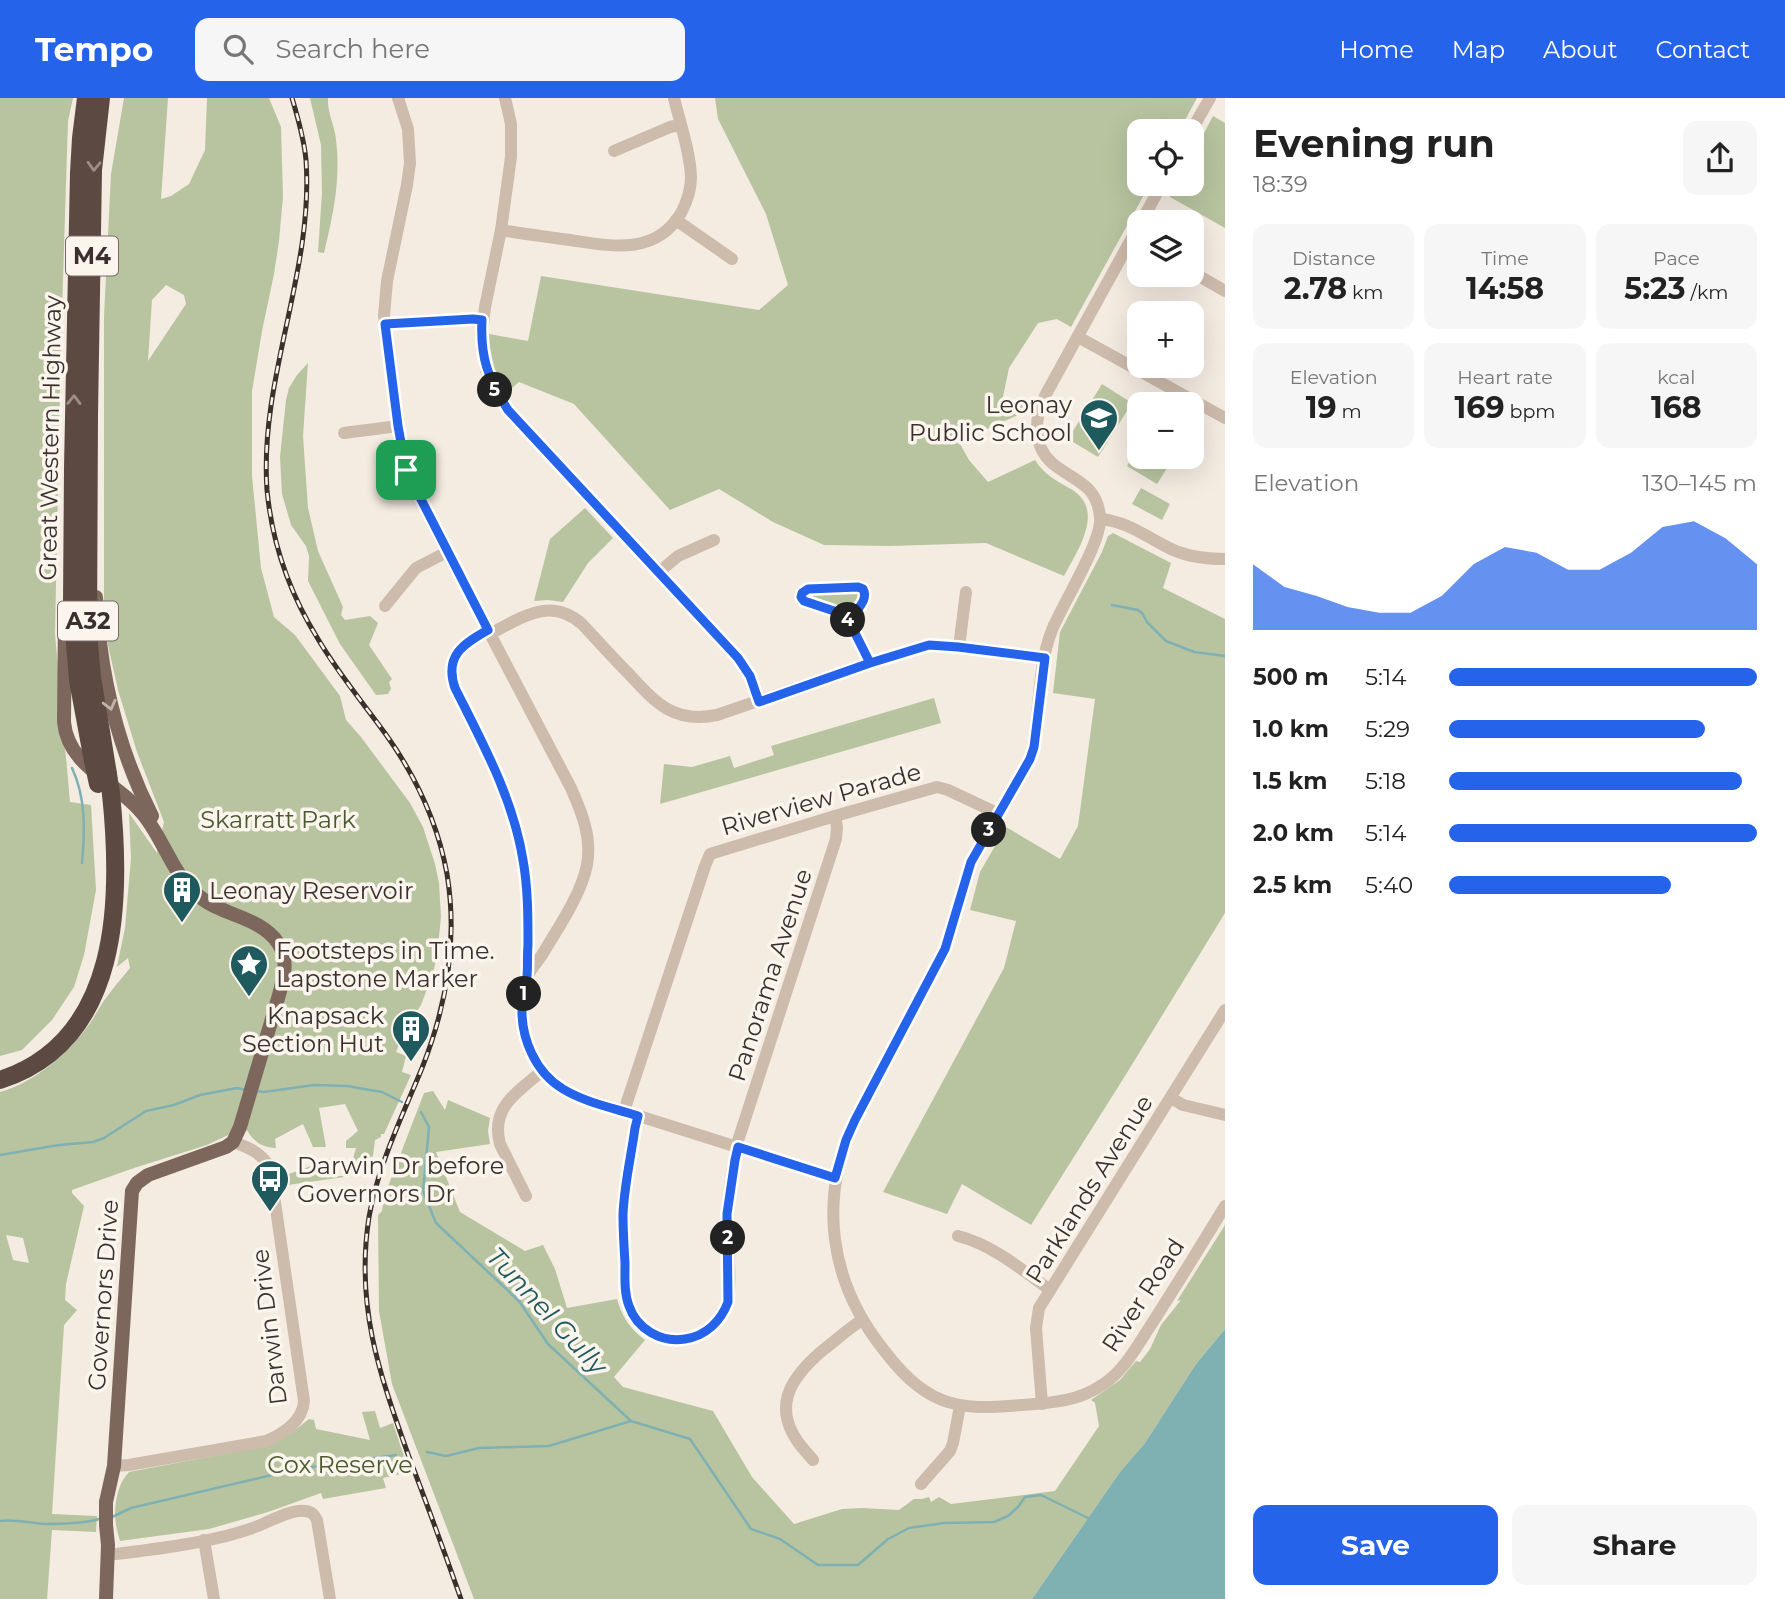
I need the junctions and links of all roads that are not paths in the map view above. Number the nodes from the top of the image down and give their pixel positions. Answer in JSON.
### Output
{"nodes":[{"id":1,"x":86,"y":98,"type":"edge"},
{"id":2,"x":101,"y":98,"type":"edge"},
{"id":3,"x":398,"y":98,"type":"edge"},
{"id":4,"x":505,"y":98,"type":"edge"},
{"id":5,"x":674,"y":98,"type":"edge"},
{"id":6,"x":1210,"y":98,"type":"edge"},
{"id":7,"x":1198,"y":119,"type":"edge"},
{"id":8,"x":680,"y":125,"type":"junction"},
{"id":9,"x":614,"y":151,"type":"dead end"},
{"id":10,"x":676,"y":220,"type":"junction"},
{"id":11,"x":78,"y":224,"type":"joint"},
{"id":12,"x":500,"y":230,"type":"junction"},
{"id":13,"x":1127,"y":254,"type":"edge"},
{"id":14,"x":732,"y":258,"type":"dead end"},
{"id":15,"x":1204,"y":279,"type":"edge"},
{"id":16,"x":1225,"y":291,"type":"edge"},
{"id":17,"x":482,"y":320,"type":"junction"},
{"id":18,"x":385,"y":324,"type":"junction"},
{"id":19,"x":1078,"y":337,"type":"junction"},
{"id":20,"x":89,"y":415,"type":"joint"},
{"id":21,"x":1225,"y":418,"type":"edge"},
{"id":22,"x":398,"y":426,"type":"junction"},
{"id":23,"x":344,"y":432,"type":"dead end"},
{"id":24,"x":81,"y":468,"type":"junction"},
{"id":25,"x":1101,"y":519,"type":"junction"},
{"id":26,"x":714,"y":540,"type":"dead end"},
{"id":27,"x":447,"y":552,"type":"junction"},
{"id":28,"x":1225,"y":559,"type":"edge"},
{"id":29,"x":659,"y":572,"type":"junction"},
{"id":30,"x":966,"y":592,"type":"dead end"},
{"id":31,"x":385,"y":606,"type":"dead end"},
{"id":32,"x":846,"y":615,"type":"junction"},
{"id":33,"x":489,"y":632,"type":"junction"},
{"id":34,"x":959,"y":647,"type":"junction"},
{"id":35,"x":1045,"y":658,"type":"junction"},
{"id":36,"x":870,"y":663,"type":"junction"},
{"id":37,"x":759,"y":702,"type":"junction"},
{"id":38,"x":106,"y":784,"type":"junction"},
{"id":39,"x":999,"y":814,"type":"junction"},
{"id":40,"x":835,"y":816,"type":"junction"},
{"id":41,"x":177,"y":870,"type":"junction"},
{"id":42,"x":527,"y":947,"type":"junction"},
{"id":43,"x":543,"y":953,"type":"junction"},
{"id":44,"x":527,"y":977,"type":"junction"},
{"id":45,"x":1225,"y":1010,"type":"edge"},
{"id":46,"x":0,"y":1069,"type":"edge"},
{"id":47,"x":542,"y":1071,"type":"junction"},
{"id":48,"x":0,"y":1080,"type":"edge"},
{"id":49,"x":1171,"y":1098,"type":"junction"},
{"id":50,"x":624,"y":1111,"type":"junction"},
{"id":51,"x":1225,"y":1115,"type":"edge"},
{"id":52,"x":638,"y":1116,"type":"junction"},
{"id":53,"x":233,"y":1142,"type":"junction"},
{"id":54,"x":737,"y":1147,"type":"junction"},
{"id":55,"x":835,"y":1178,"type":"junction"},
{"id":56,"x":526,"y":1196,"type":"dead end"},
{"id":57,"x":1225,"y":1206,"type":"edge"},
{"id":58,"x":958,"y":1236,"type":"dead end"},
{"id":59,"x":1050,"y":1290,"type":"junction"},
{"id":60,"x":862,"y":1320,"type":"junction"},
{"id":61,"x":1042,"y":1404,"type":"junction"},
{"id":62,"x":960,"y":1406,"type":"junction"},
{"id":63,"x":813,"y":1460,"type":"dead end"},
{"id":64,"x":114,"y":1466,"type":"junction"},
{"id":65,"x":921,"y":1484,"type":"dead end"},
{"id":66,"x":204,"y":1540,"type":"junction"},
{"id":67,"x":108,"y":1555,"type":"junction"},
{"id":68,"x":106,"y":1599,"type":"edge"},
{"id":69,"x":214,"y":1599,"type":"edge"},
{"id":70,"x":330,"y":1599,"type":"edge"}],
"edges":[{"from":1,"to":11,"type":"highway","number":"M4"},
{"from":2,"to":20,"type":"highway","number":"M4","one_way":true},
{"from":3,"to":18,"type":"street"},
{"from":4,"to":12,"type":"street"},
{"from":5,"to":8,"type":"street"},
{"from":6,"to":7,"type":"street"},
{"from":8,"to":9,"type":"street"},
{"from":8,"to":10,"type":"street"},
{"from":10,"to":12,"type":"street"},
{"from":10,"to":14,"type":"street"},
{"from":24,"to":11,"type":"highway","name":"Great Western Highway","number":"A32","one_way":true},
{"from":12,"to":17,"type":"street"},
{"from":13,"to":19,"type":"street"},
{"from":15,"to":16,"type":"street"},
{"from":17,"to":18,"type":"street"},
{"from":17,"to":29,"type":"street"},
{"from":18,"to":22,"type":"street"},
{"from":19,"to":21,"type":"street"},
{"from":19,"to":25,"type":"street"},
{"from":20,"to":24,"type":"highway","name":"Great Western Highway","number":"A32"},
{"from":22,"to":23,"type":"street"},
{"from":22,"to":27,"type":"street"},
{"from":24,"to":38,"type":"highway","name":"Great Western Highway","number":"A32"},
{"from":24,"to":38,"type":"highway","name":"Great Western Highway","number":"A32","bridge":true},
{"from":24,"to":41,"type":"main road","one_way":true},
{"from":24,"to":41,"type":"main road"},
{"from":25,"to":28,"type":"street"},
{"from":25,"to":35,"type":"street"},
{"from":26,"to":29,"type":"street"},
{"from":27,"to":31,"type":"street"},
{"from":27,"to":33,"type":"street"},
{"from":29,"to":37,"type":"street"},
{"from":30,"to":34,"type":"street"},
{"from":32,"to":32,"type":"street"},
{"from":32,"to":36,"type":"street"},
{"from":33,"to":37,"type":"street"},
{"from":33,"to":42,"type":"street"},
{"from":33,"to":43,"type":"street"},
{"from":34,"to":35,"type":"street"},
{"from":34,"to":36,"type":"street"},
{"from":35,"to":39,"type":"street"},
{"from":36,"to":37,"type":"street"},
{"from":38,"to":46,"type":"highway","name":"Great Western Highway","number":"A32"},
{"from":38,"to":48,"type":"highway","name":"Great Western Highway","number":"A32"},
{"from":39,"to":40,"type":"street","name":"Riverview Parade"},
{"from":39,"to":55,"type":"street"},
{"from":40,"to":50,"type":"street","name":"Riverview Parade"},
{"from":40,"to":54,"type":"street","name":"Panorama Avenue"},
{"from":41,"to":53,"type":"main road"},
{"from":42,"to":43,"type":"street"},
{"from":42,"to":44,"type":"street"},
{"from":43,"to":44,"type":"street"},
{"from":44,"to":47,"type":"street"},
{"from":45,"to":49,"type":"street","name":"Parklands Avenue"},
{"from":47,"to":50,"type":"street"},
{"from":47,"to":56,"type":"street"},
{"from":49,"to":51,"type":"street"},
{"from":49,"to":59,"type":"street","name":"Parklands Avenue"},
{"from":50,"to":52,"type":"street"},
{"from":52,"to":54,"type":"street"},
{"from":52,"to":54,"type":"street","name":"Panorama Avenue"},
{"from":53,"to":64,"type":"main road","name":"Governors Drive"},
{"from":53,"to":64,"type":"street","name":"Darwin Drive"},
{"from":54,"to":55,"type":"street"},
{"from":55,"to":60,"type":"street"},
{"from":57,"to":61,"type":"street","name":"River Road"},
{"from":58,"to":59,"type":"street"},
{"from":59,"to":61,"type":"street","name":"Parklands Avenue"},
{"from":60,"to":62,"type":"street"},
{"from":60,"to":63,"type":"street"},
{"from":61,"to":62,"type":"street"},
{"from":62,"to":65,"type":"street"},
{"from":64,"to":67,"type":"main road","name":"Governors Drive"},
{"from":66,"to":67,"type":"street"},
{"from":66,"to":69,"type":"street"},
{"from":66,"to":70,"type":"street"},
{"from":67,"to":68,"type":"main road","name":"Governors Drive"}]}
